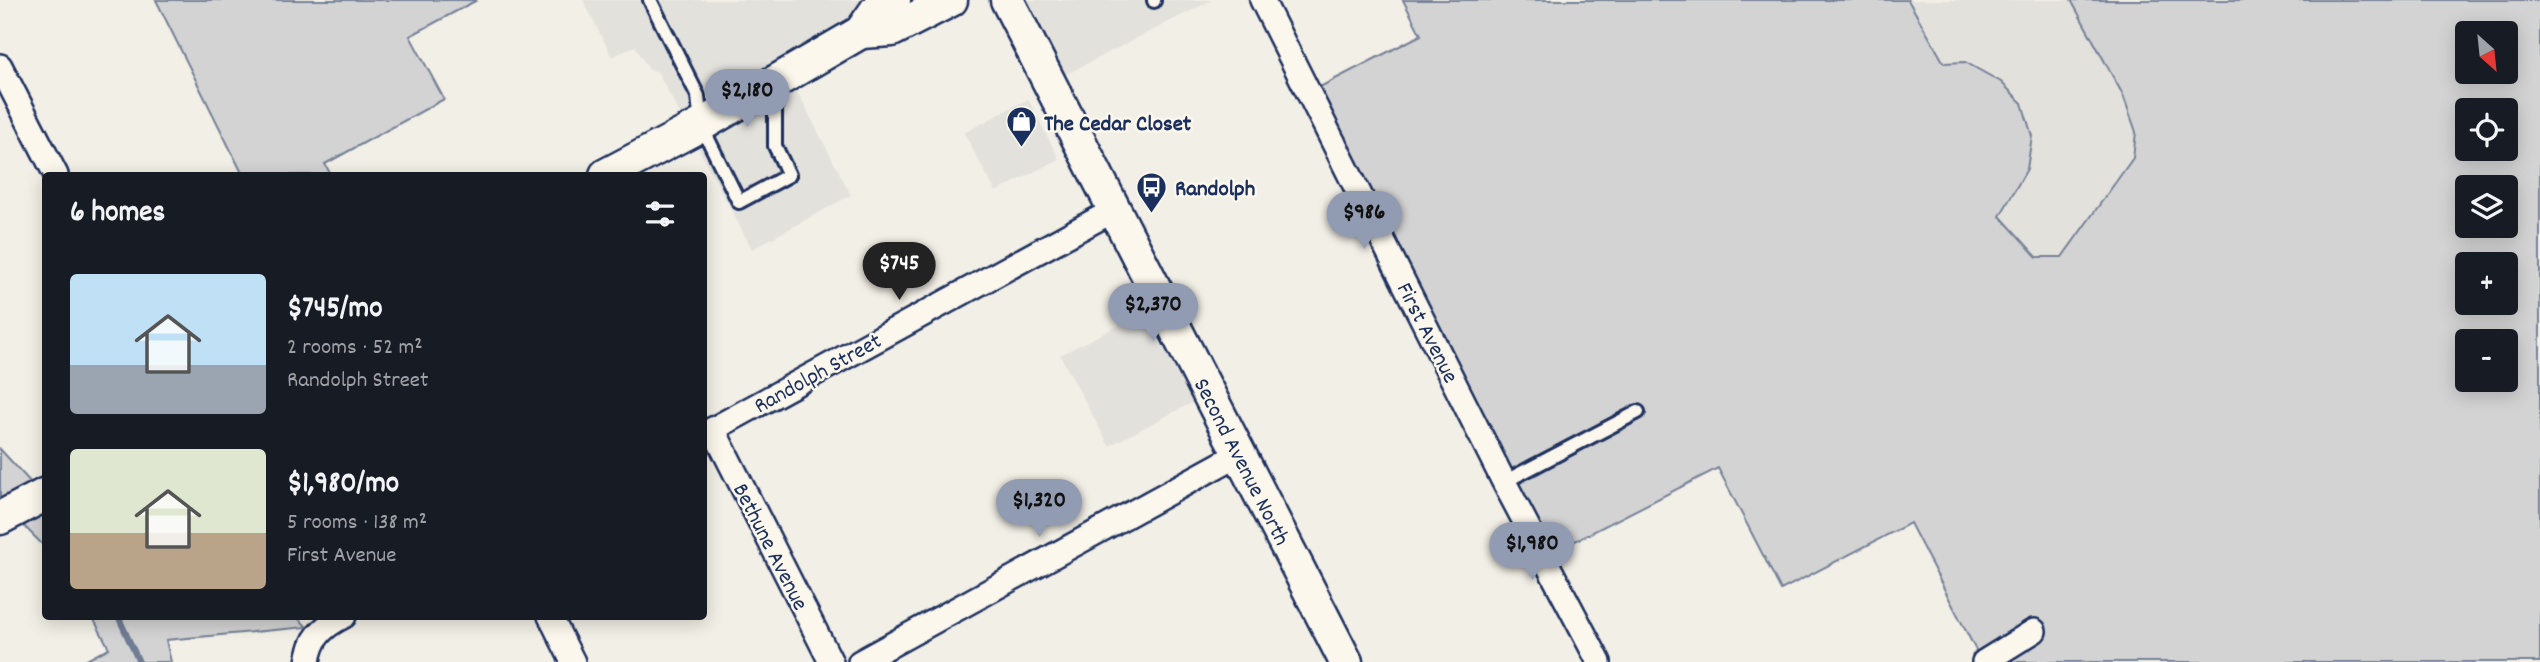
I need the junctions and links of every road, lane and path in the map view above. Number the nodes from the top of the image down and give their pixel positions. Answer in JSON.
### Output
{"nodes":[{"id":1,"x":650,"y":0,"type":"edge"},
{"id":2,"x":894,"y":0,"type":"edge"},
{"id":3,"x":951,"y":0,"type":"edge"},
{"id":4,"x":1007,"y":0,"type":"edge"},
{"id":5,"x":1262,"y":0,"type":"edge"},
{"id":6,"x":861,"y":32,"type":"junction"},
{"id":7,"x":2,"y":76,"type":"edge"},
{"id":8,"x":775,"y":82,"type":"junction"},
{"id":9,"x":701,"y":125,"type":"junction"},
{"id":10,"x":54,"y":172,"type":"edge"},
{"id":11,"x":612,"y":172,"type":"edge"},
{"id":12,"x":1115,"y":209,"type":"junction"},
{"id":13,"x":1638,"y":412,"type":"dead end"},
{"id":14,"x":708,"y":432,"type":"edge"},
{"id":15,"x":1239,"y":454,"type":"junction"},
{"id":16,"x":1504,"y":482,"type":"junction"},
{"id":17,"x":42,"y":496,"type":"edge"},
{"id":18,"x":0,"y":518,"type":"edge"},
{"id":19,"x":337,"y":620,"type":"edge"},
{"id":20,"x":552,"y":620,"type":"edge"},
{"id":21,"x":2034,"y":631,"type":"dead end"},
{"id":22,"x":309,"y":655,"type":"edge"},
{"id":23,"x":573,"y":662,"type":"edge"},
{"id":24,"x":831,"y":662,"type":"edge"},
{"id":25,"x":860,"y":662,"type":"edge"},
{"id":26,"x":1346,"y":662,"type":"edge"},
{"id":27,"x":1599,"y":662,"type":"edge"},
{"id":28,"x":1984,"y":662,"type":"edge"}],
"edges":[{"from":1,"to":9,"type":"lane"},
{"from":2,"to":6,"type":"main road"},
{"from":3,"to":6,"type":"main road"},
{"from":4,"to":12,"type":"main road","name":"Second Avenue North"},
{"from":5,"to":16,"type":"street","name":"First Avenue"},
{"from":6,"to":8,"type":"main road"},
{"from":7,"to":10,"type":"street"},
{"from":8,"to":9,"type":"main road"},
{"from":8,"to":9,"type":"lane"},
{"from":9,"to":11,"type":"main road"},
{"from":12,"to":14,"type":"street","name":"Randolph Street"},
{"from":12,"to":15,"type":"main road","name":"Second Avenue North"},
{"from":13,"to":16,"type":"lane"},
{"from":14,"to":24,"type":"street","name":"Bethune Avenue"},
{"from":15,"to":25,"type":"street"},
{"from":15,"to":26,"type":"main road","name":"Second Avenue North"},
{"from":16,"to":27,"type":"street","name":"First Avenue"},
{"from":17,"to":18,"type":"main road"},
{"from":19,"to":22,"type":"street"},
{"from":20,"to":23,"type":"street"},
{"from":21,"to":28,"type":"street"}]}
